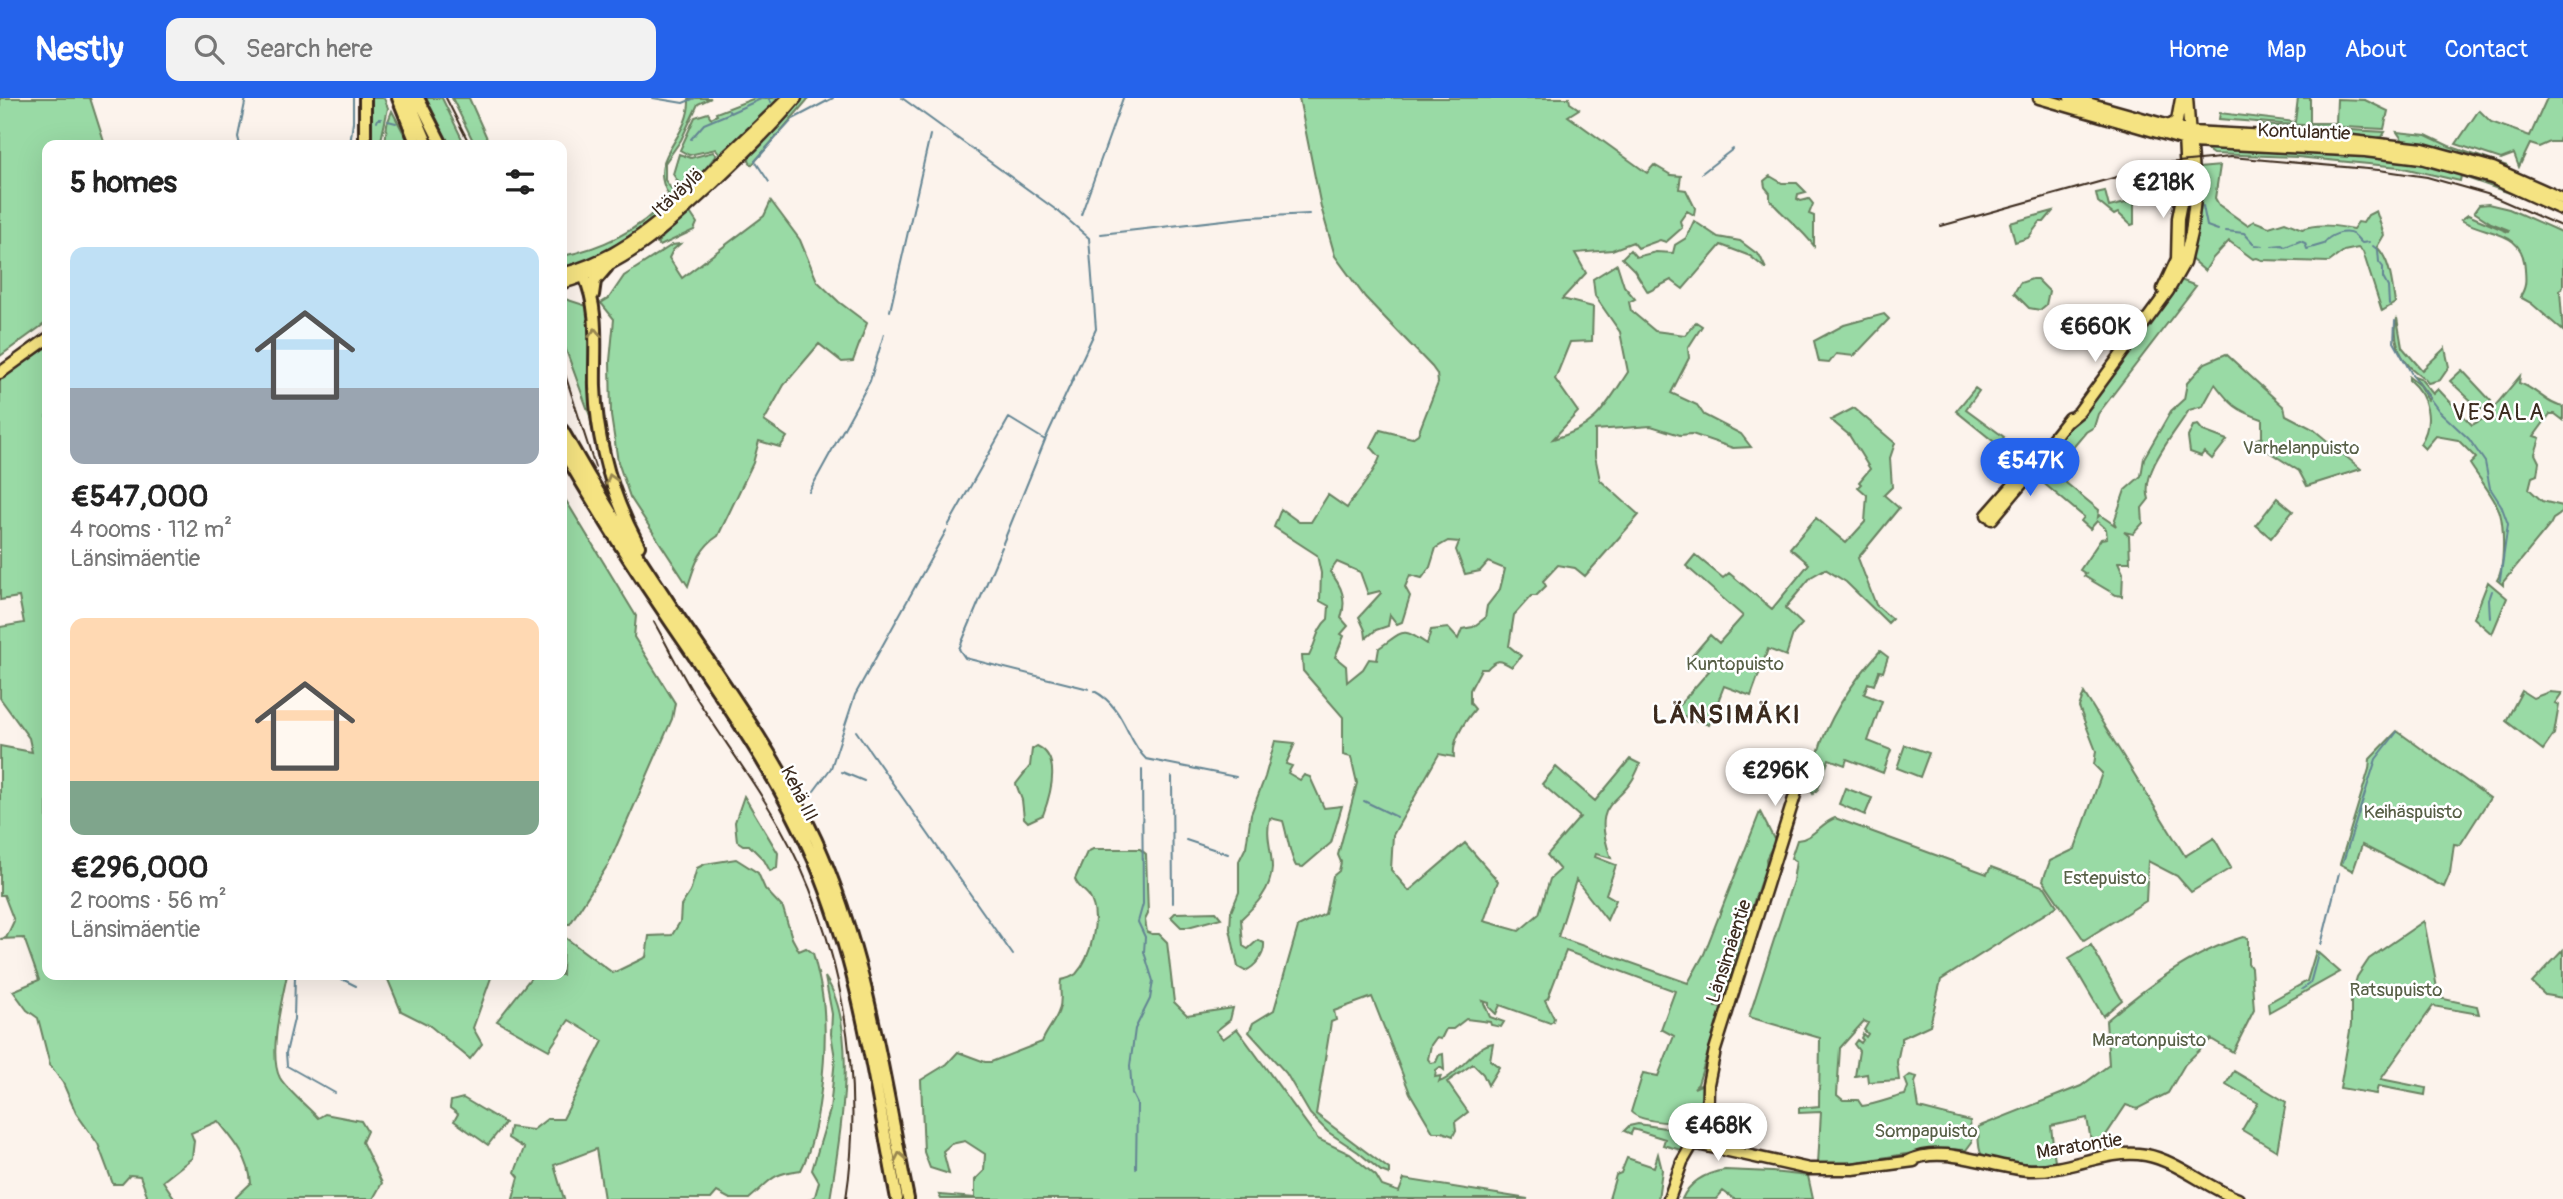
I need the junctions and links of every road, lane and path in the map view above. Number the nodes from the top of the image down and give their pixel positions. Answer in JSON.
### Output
{"nodes":[{"id":1,"x":366,"y":98,"type":"edge"},
{"id":2,"x":398,"y":98,"type":"edge"},
{"id":3,"x":408,"y":98,"type":"edge"},
{"id":4,"x":418,"y":98,"type":"edge"},
{"id":5,"x":788,"y":98,"type":"edge"},
{"id":6,"x":796,"y":98,"type":"edge"},
{"id":7,"x":2039,"y":98,"type":"edge"},
{"id":8,"x":2070,"y":98,"type":"edge"},
{"id":9,"x":2183,"y":98,"type":"edge"},
{"id":10,"x":2168,"y":127,"type":"junction"},
{"id":11,"x":2188,"y":136,"type":"junction"},
{"id":12,"x":365,"y":140,"type":"edge"},
{"id":13,"x":415,"y":140,"type":"edge"},
{"id":14,"x":426,"y":140,"type":"edge"},
{"id":15,"x":439,"y":140,"type":"edge"},
{"id":16,"x":2563,"y":199,"type":"edge"},
{"id":17,"x":2563,"y":210,"type":"edge"},
{"id":18,"x":607,"y":267,"type":"junction"},
{"id":19,"x":579,"y":273,"type":"junction"},
{"id":20,"x":567,"y":274,"type":"edge"},
{"id":21,"x":567,"y":280,"type":"edge"},
{"id":22,"x":593,"y":301,"type":"junction"},
{"id":23,"x":42,"y":343,"type":"edge"},
{"id":24,"x":0,"y":373,"type":"edge"},
{"id":25,"x":567,"y":438,"type":"edge"},
{"id":26,"x":567,"y":457,"type":"edge"},
{"id":27,"x":1989,"y":517,"type":"dead end"},
{"id":28,"x":671,"y":606,"type":"junction"},
{"id":29,"x":1799,"y":793,"type":"dead end"},
{"id":30,"x":1709,"y":1084,"type":"junction"},
{"id":31,"x":1696,"y":1120,"type":"junction"},
{"id":32,"x":1707,"y":1130,"type":"junction"},
{"id":33,"x":1693,"y":1141,"type":"junction"},
{"id":34,"x":1741,"y":1153,"type":"junction"},
{"id":35,"x":897,"y":1199,"type":"edge"},
{"id":36,"x":908,"y":1199,"type":"edge"},
{"id":37,"x":1670,"y":1199,"type":"edge"},
{"id":38,"x":2238,"y":1199,"type":"edge"}],
"edges":[{"from":1,"to":12,"type":"highway"},
{"from":2,"to":13,"type":"highway"},
{"from":3,"to":14,"type":"highway"},
{"from":4,"to":15,"type":"highway"},
{"from":5,"to":19,"type":"main road","name":"Itäväylä"},
{"from":6,"to":18,"type":"main road","name":"Itäväylä"},
{"from":7,"to":11,"type":"main road","name":"Kontulantie"},
{"from":8,"to":10,"type":"main road","name":"Kontulantie"},
{"from":9,"to":10,"type":"main road"},
{"from":9,"to":11,"type":"main road"},
{"from":10,"to":11,"type":"main road","name":"Kontulantie"},
{"from":11,"to":16,"type":"main road","name":"Kontulantie"},
{"from":11,"to":17,"type":"main road","name":"Kontulantie"},
{"from":11,"to":27,"type":"main road"},
{"from":18,"to":19,"type":"main road","name":"Itäväylä"},
{"from":18,"to":22,"type":"highway"},
{"from":19,"to":20,"type":"main road","name":"Itäväylä"},
{"from":19,"to":21,"type":"main road","name":"Itäväylä"},
{"from":19,"to":22,"type":"highway"},
{"from":28,"to":22,"type":"highway","one_way":true},
{"from":23,"to":24,"type":"main road"},
{"from":25,"to":28,"type":"highway"},
{"from":26,"to":35,"type":"highway","name":"Kehä III"},
{"from":36,"to":28,"type":"highway","name":"Kehä III","one_way":true},
{"from":29,"to":30,"type":"main road","name":"Länsimäentie"},
{"from":30,"to":31,"type":"main road","name":"Länsimäentie"},
{"from":30,"to":32,"type":"main road","name":"Länsimäentie"},
{"from":31,"to":32,"type":"main road","name":"Maratontie"},
{"from":31,"to":33,"type":"main road","name":"Länsimäentie"},
{"from":32,"to":33,"type":"main road"},
{"from":32,"to":34,"type":"main road","name":"Maratontie"},
{"from":33,"to":34,"type":"main road","name":"Maratontie"},
{"from":33,"to":37,"type":"main road"},
{"from":34,"to":38,"type":"main road","name":"Maratontie"}]}
